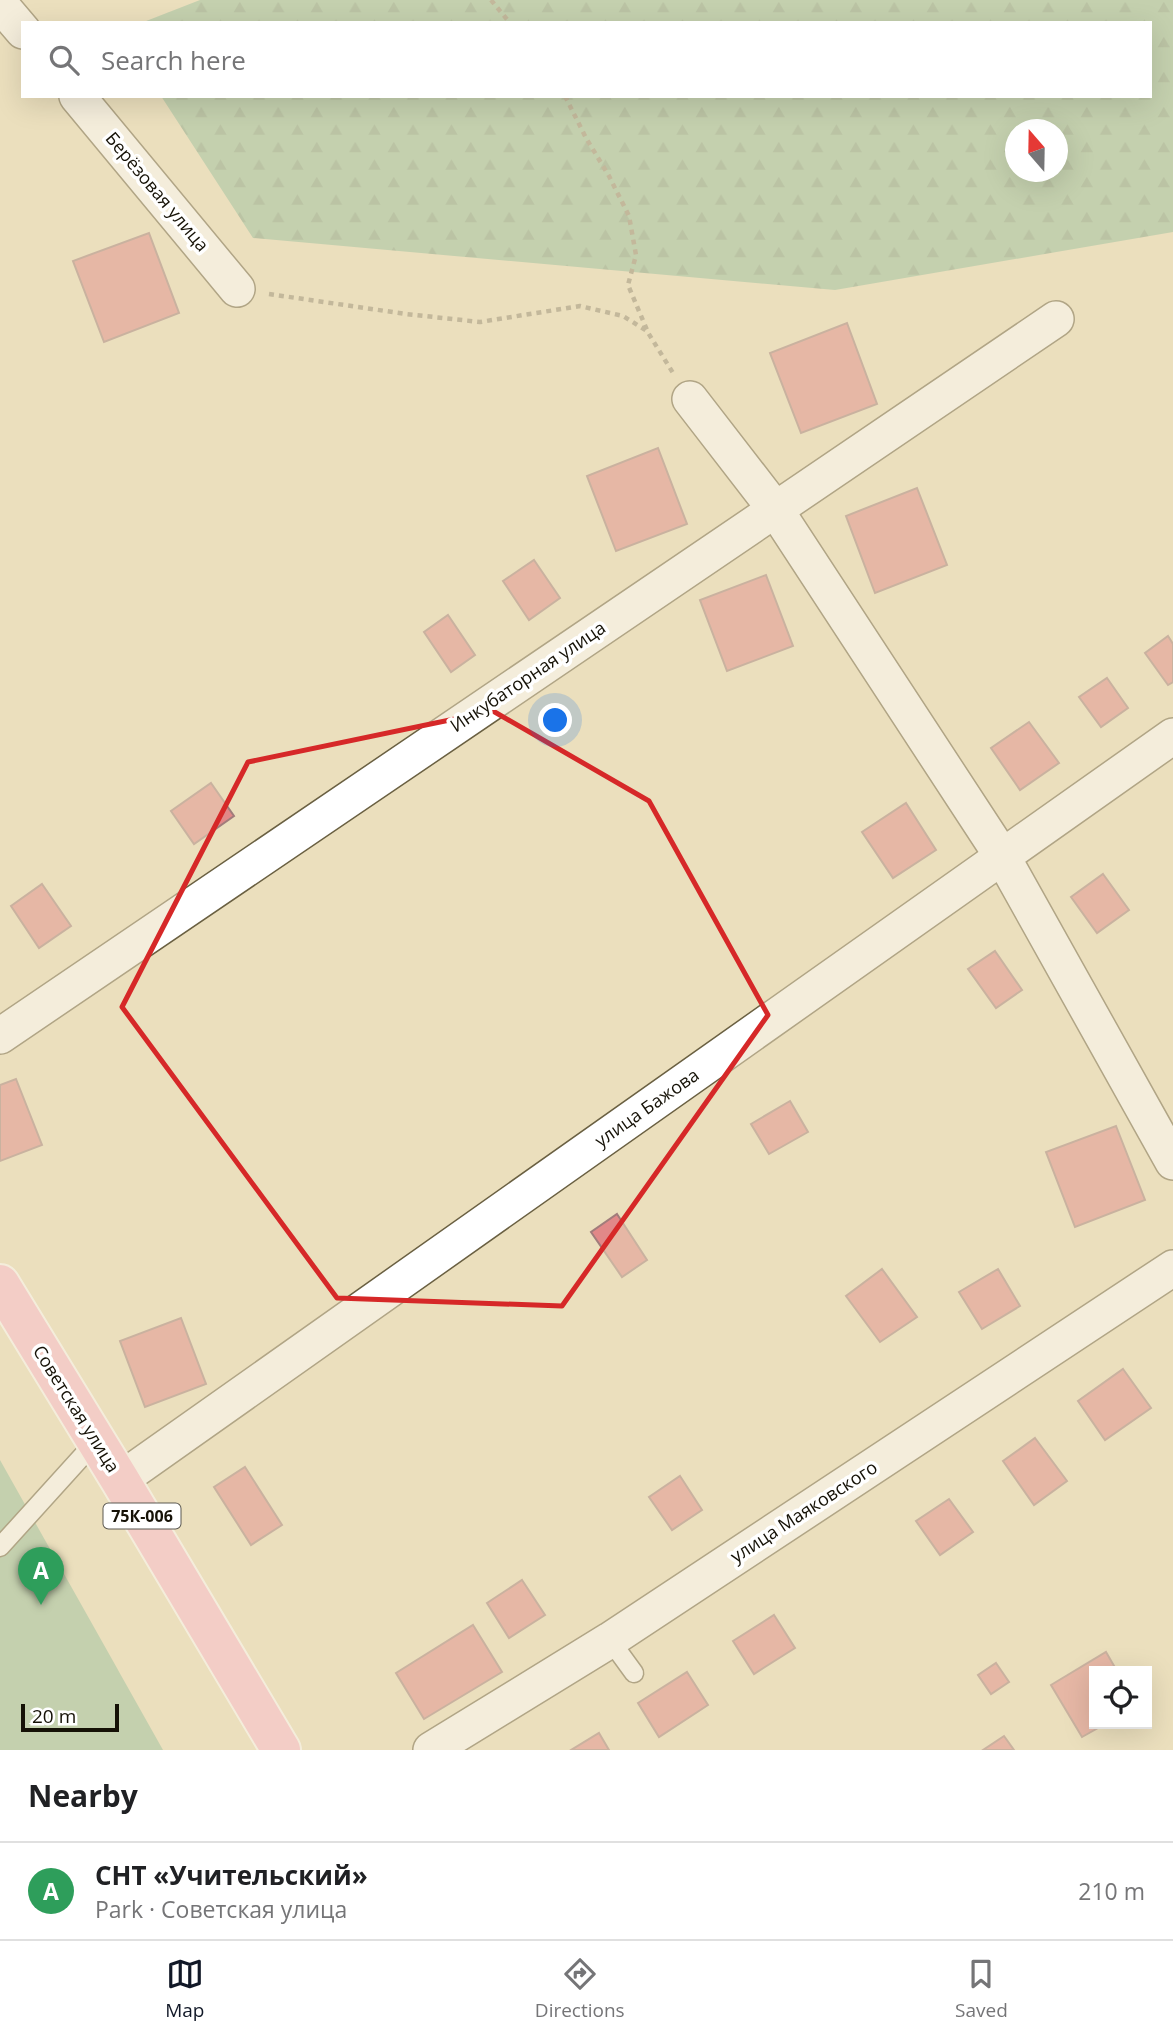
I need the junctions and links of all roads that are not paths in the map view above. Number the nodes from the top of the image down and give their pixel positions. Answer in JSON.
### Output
{"nodes":[{"id":1,"x":0,"y":4,"type":"edge"},
{"id":2,"x":21,"y":29,"type":"edge"},
{"id":3,"x":79,"y":98,"type":"edge"},
{"id":4,"x":237,"y":289,"type":"road end"},
{"id":5,"x":1056,"y":319,"type":"dead end"},
{"id":6,"x":690,"y":399,"type":"road end"},
{"id":7,"x":775,"y":509,"type":"junction"},
{"id":8,"x":1173,"y":736,"type":"edge"},
{"id":9,"x":1002,"y":856,"type":"junction"},
{"id":10,"x":0,"y":1036,"type":"edge"},
{"id":11,"x":1173,"y":1163,"type":"edge"},
{"id":12,"x":1173,"y":1268,"type":"edge"},
{"id":13,"x":0,"y":1284,"type":"edge"},
{"id":14,"x":96,"y":1441,"type":"junction"},
{"id":15,"x":120,"y":1480,"type":"junction"},
{"id":16,"x":0,"y":1548,"type":"edge"},
{"id":17,"x":610,"y":1640,"type":"junction"},
{"id":18,"x":634,"y":1673,"type":"dead end"},
{"id":19,"x":281,"y":1750,"type":"edge"},
{"id":20,"x":430,"y":1750,"type":"edge"}],
"edges":[{"from":1,"to":2,"type":"street"},
{"from":3,"to":4,"type":"street","name":"Берёзовая улица"},
{"from":5,"to":7,"type":"street","name":"Инкубаторная улица"},
{"from":6,"to":7,"type":"street"},
{"from":7,"to":9,"type":"street"},
{"from":7,"to":10,"type":"street","name":"Инкубаторная улица"},
{"from":8,"to":9,"type":"street","name":"улица Бажова"},
{"from":9,"to":11,"type":"street"},
{"from":9,"to":15,"type":"street","name":"улица Бажова"},
{"from":12,"to":17,"type":"street","name":"улица Маяковского"},
{"from":13,"to":14,"type":"main road","name":"Советская улица","number":"75К-006"},
{"from":14,"to":15,"type":"main road","name":"Советская улица","number":"75К-006"},
{"from":14,"to":16,"type":"lane"},
{"from":15,"to":19,"type":"main road","name":"Советская улица","number":"75К-006"},
{"from":17,"to":18,"type":"lane"},
{"from":17,"to":20,"type":"street","name":"улица Маяковского"}]}
